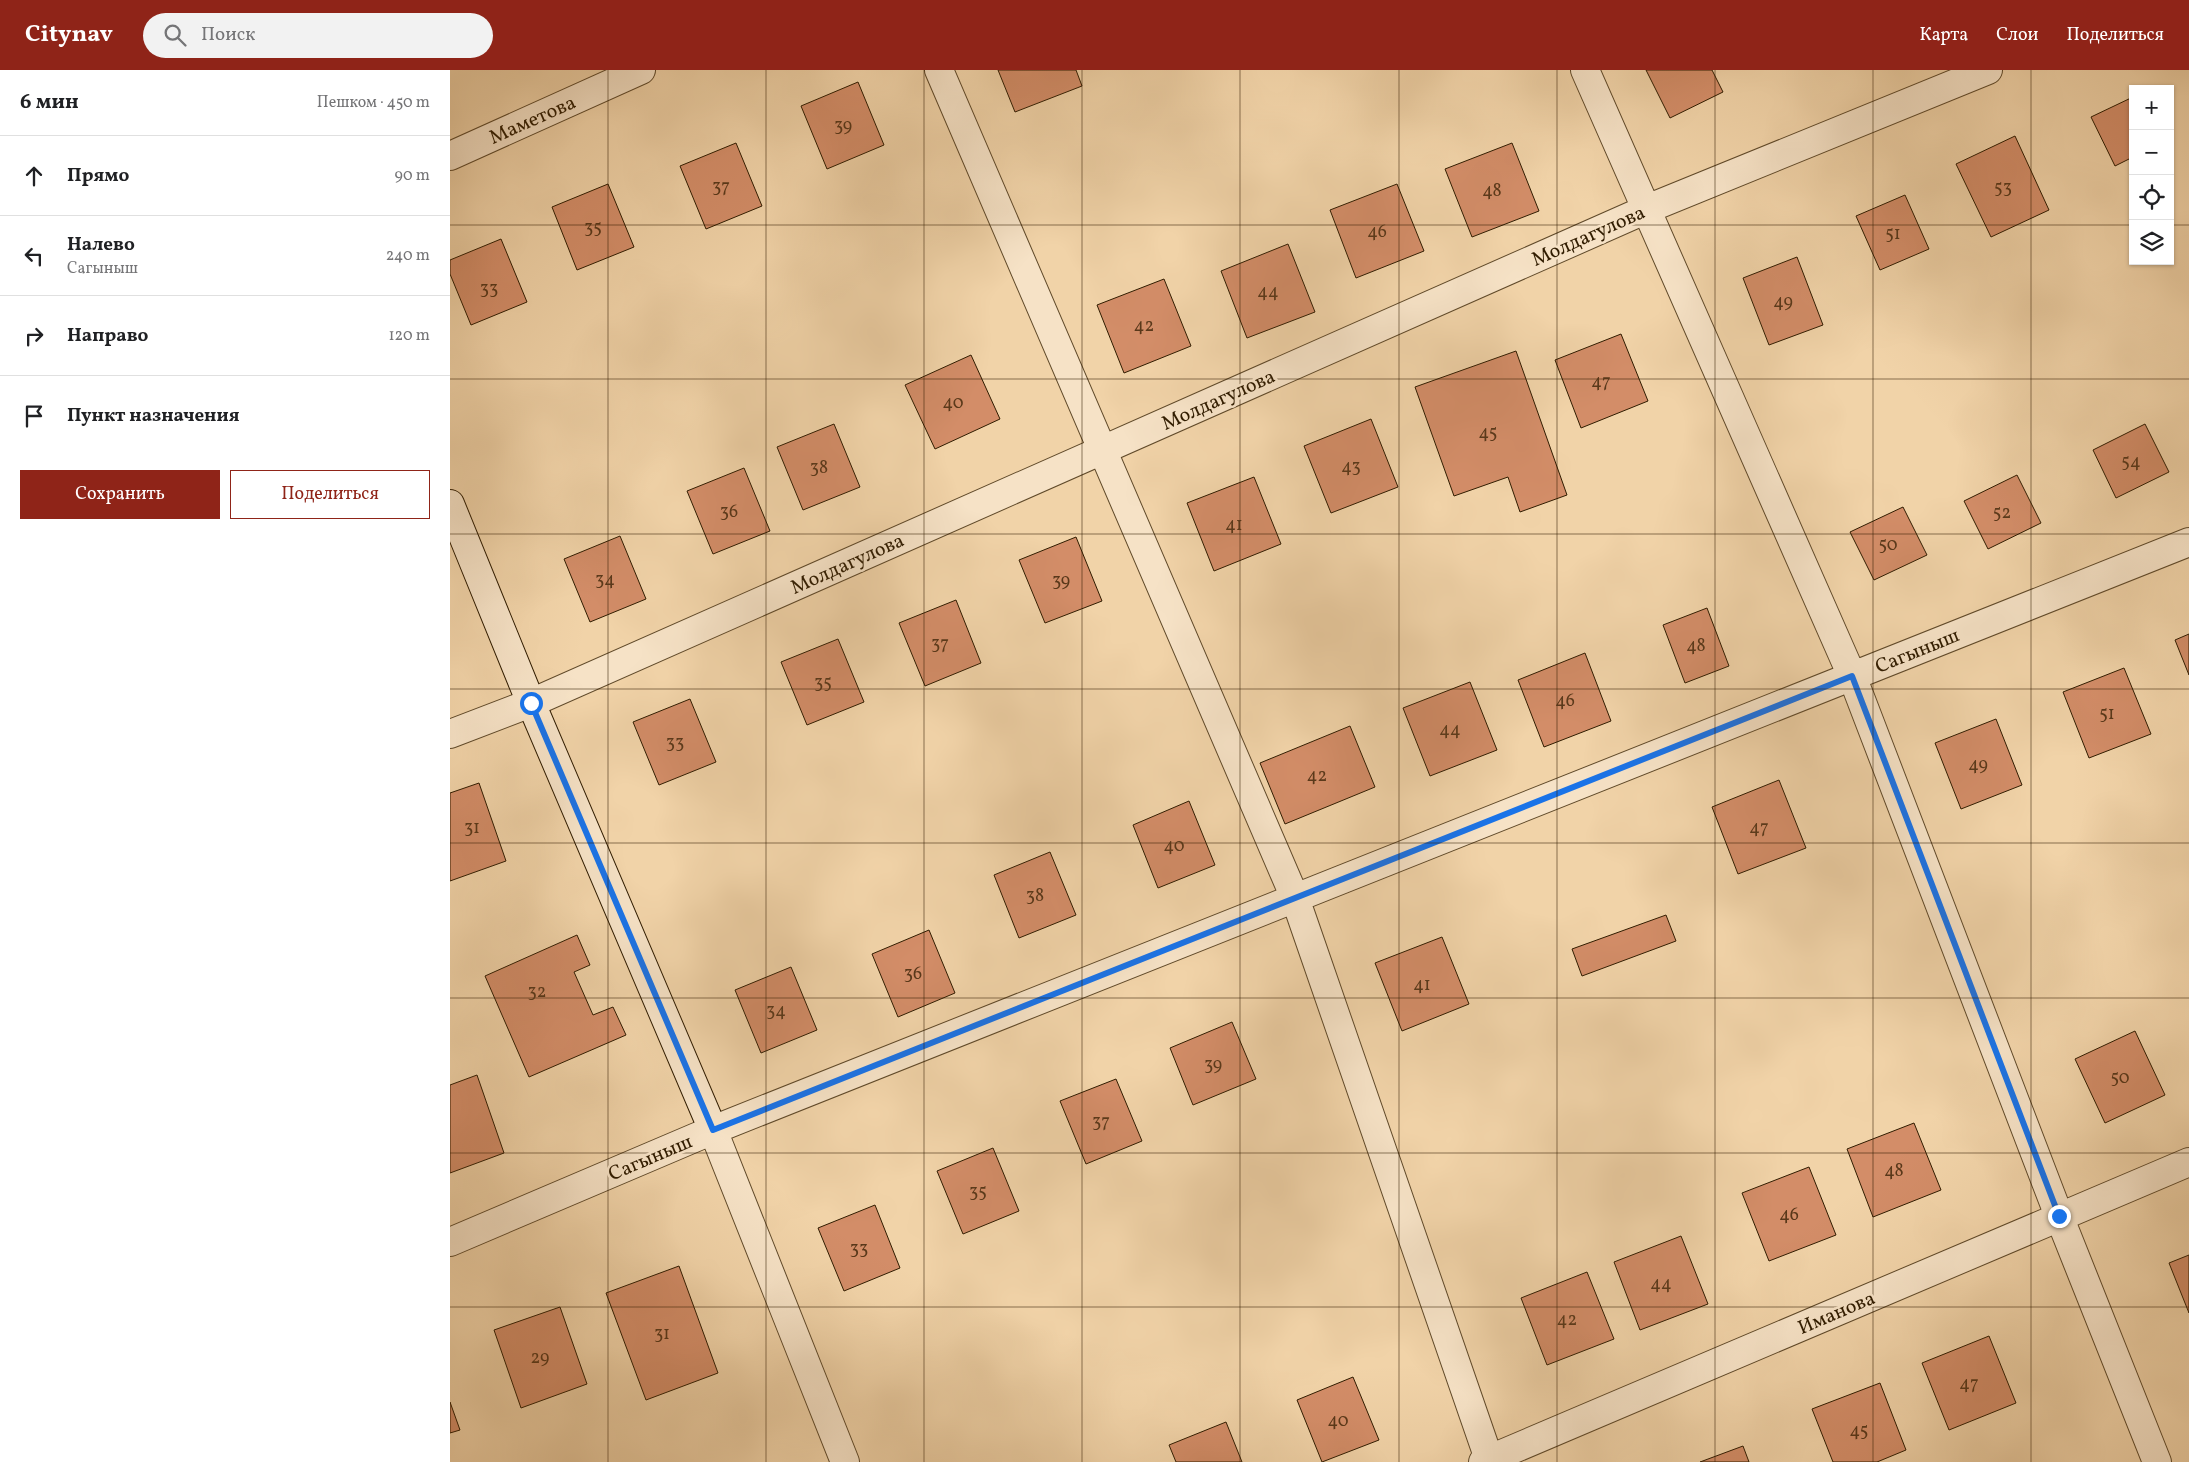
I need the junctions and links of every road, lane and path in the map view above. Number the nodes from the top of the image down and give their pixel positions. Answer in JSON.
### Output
{"nodes":[{"id":1,"x":641,"y":70,"type":"edge"},
{"id":2,"x":939,"y":70,"type":"edge"},
{"id":3,"x":1584,"y":70,"type":"edge"},
{"id":4,"x":1988,"y":70,"type":"edge"},
{"id":5,"x":450,"y":156,"type":"edge"},
{"id":6,"x":1647,"y":209,"type":"junction"},
{"id":7,"x":1103,"y":450,"type":"junction"},
{"id":8,"x":450,"y":504,"type":"edge"},
{"id":9,"x":2189,"y":542,"type":"edge"},
{"id":10,"x":1852,"y":676,"type":"junction"},
{"id":11,"x":531,"y":703,"type":"junction"},
{"id":12,"x":450,"y":734,"type":"edge"},
{"id":13,"x":1295,"y":898,"type":"junction"},
{"id":14,"x":713,"y":1130,"type":"junction"},
{"id":15,"x":2189,"y":1162,"type":"edge"},
{"id":16,"x":2059,"y":1216,"type":"junction"},
{"id":17,"x":450,"y":1242,"type":"edge"},
{"id":18,"x":1488,"y":1461,"type":"edge"},
{"id":19,"x":845,"y":1462,"type":"edge"},
{"id":20,"x":2157,"y":1462,"type":"edge"}],
"edges":[{"from":1,"to":5,"type":"street","name":"Маметова"},
{"from":2,"to":7,"type":"street"},
{"from":3,"to":6,"type":"street"},
{"from":4,"to":6,"type":"street","name":"Молдагулова"},
{"from":6,"to":7,"type":"street","name":"Молдагулова"},
{"from":6,"to":10,"type":"street"},
{"from":7,"to":11,"type":"street","name":"Молдагулова"},
{"from":7,"to":13,"type":"street"},
{"from":8,"to":11,"type":"street"},
{"from":9,"to":10,"type":"street","name":"Сагыныш"},
{"from":10,"to":13,"type":"street","name":"Сагыныш"},
{"from":10,"to":16,"type":"street"},
{"from":11,"to":12,"type":"street","name":"Молдагулова"},
{"from":11,"to":14,"type":"street"},
{"from":13,"to":14,"type":"street","name":"Сагыныш"},
{"from":13,"to":18,"type":"street"},
{"from":14,"to":17,"type":"street","name":"Сагыныш"},
{"from":14,"to":19,"type":"street"},
{"from":15,"to":16,"type":"street","name":"Иманова"},
{"from":16,"to":18,"type":"street","name":"Иманова"},
{"from":16,"to":20,"type":"street"}]}
